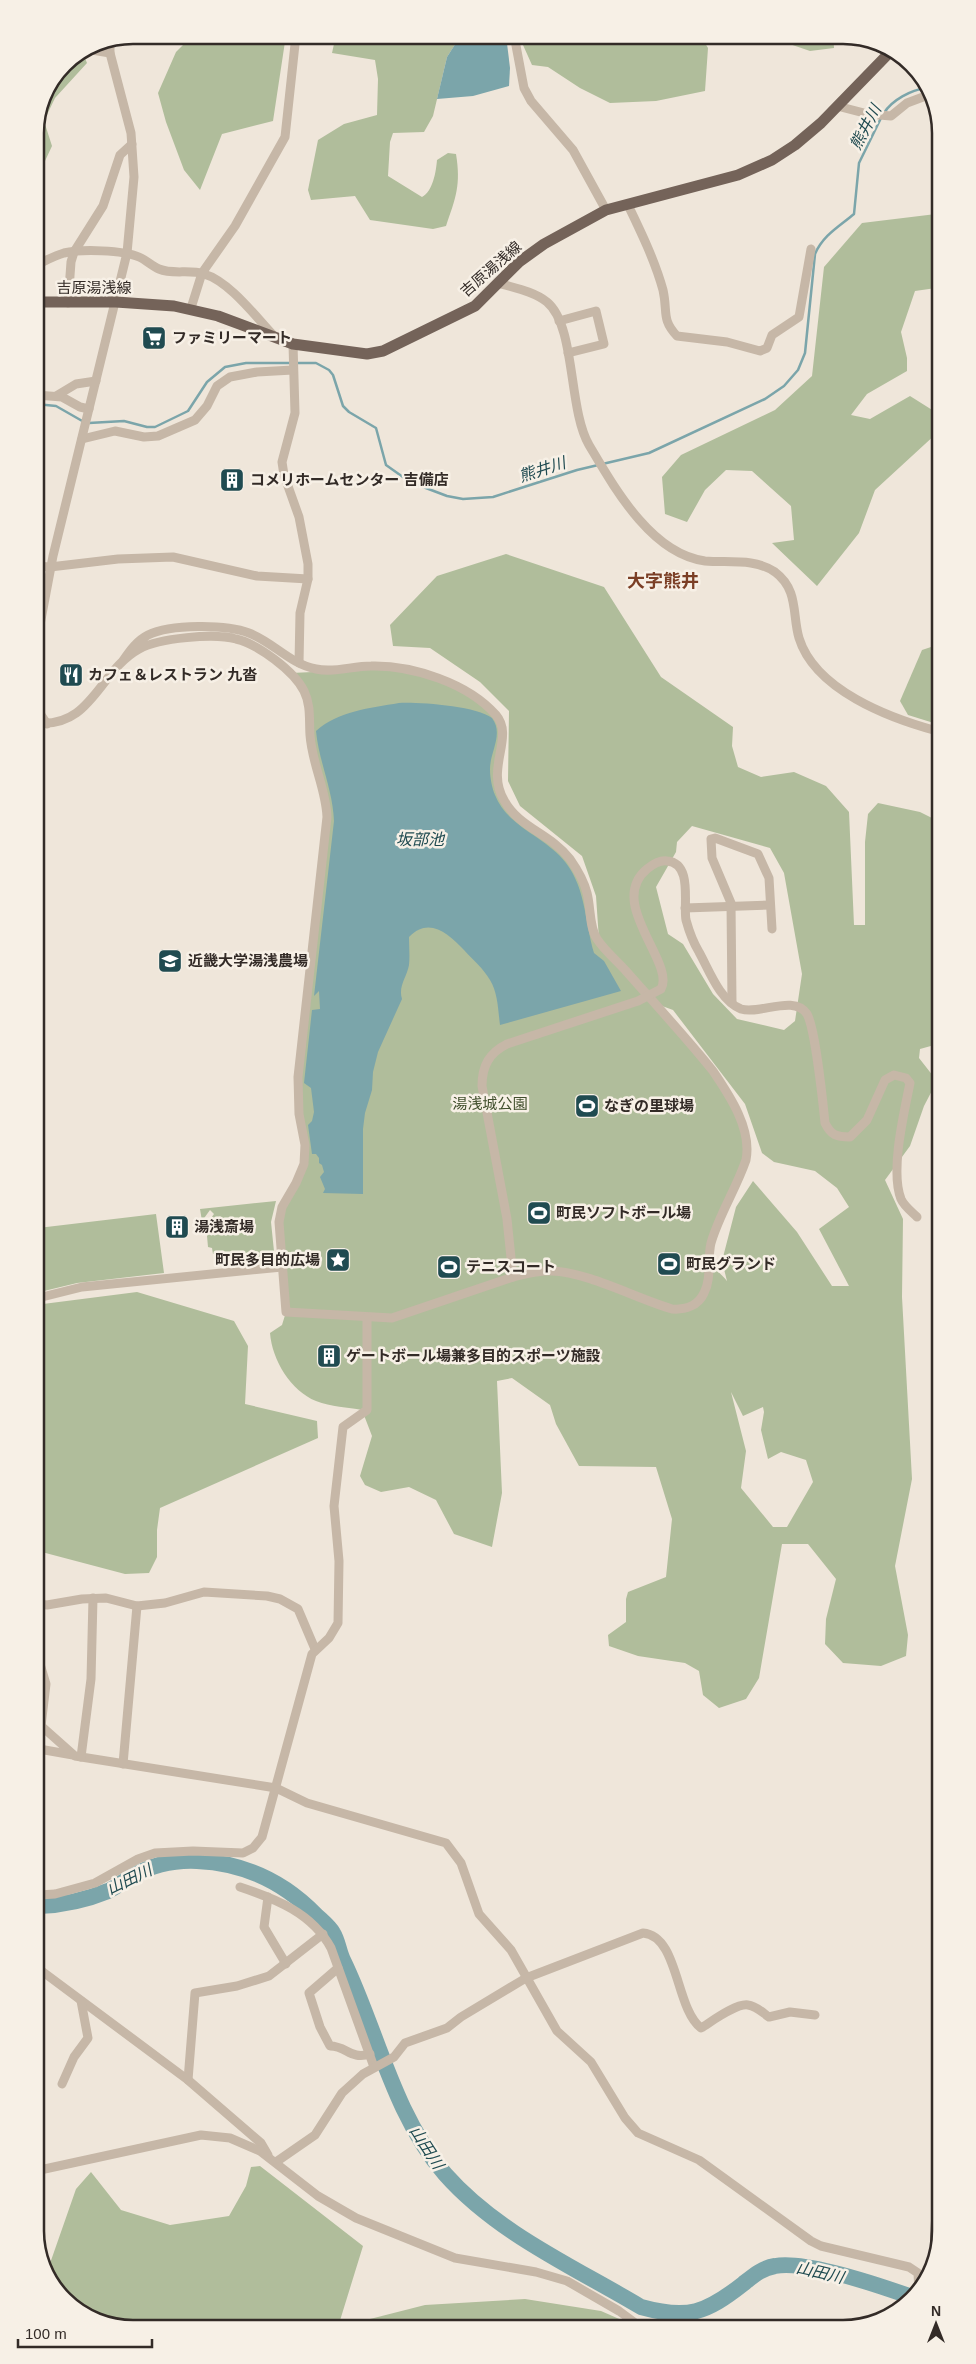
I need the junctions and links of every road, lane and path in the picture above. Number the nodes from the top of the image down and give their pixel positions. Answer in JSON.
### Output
{"nodes":[{"id":1,"x":295,"y":44,"type":"edge"},
{"id":2,"x":516,"y":44,"type":"edge"},
{"id":3,"x":110,"y":46,"type":"edge"},
{"id":4,"x":98,"y":51,"type":"edge"},
{"id":5,"x":110,"y":53,"type":"junction"},
{"id":6,"x":887,"y":55,"type":"edge"},
{"id":7,"x":925,"y":96,"type":"edge"},
{"id":8,"x":837,"y":106,"type":"junction"},
{"id":9,"x":132,"y":144,"type":"junction"},
{"id":10,"x":628,"y":205,"type":"junction"},
{"id":11,"x":606,"y":210,"type":"junction"},
{"id":12,"x":811,"y":249,"type":"dead end"},
{"id":13,"x":74,"y":252,"type":"junction"},
{"id":14,"x":127,"y":253,"type":"junction"},
{"id":15,"x":44,"y":262,"type":"edge"},
{"id":16,"x":202,"y":273,"type":"junction"},
{"id":17,"x":498,"y":283,"type":"junction"},
{"id":18,"x":44,"y":302,"type":"edge"},
{"id":19,"x":116,"y":302,"type":"junction"},
{"id":20,"x":68,"y":303,"type":"junction"},
{"id":21,"x":191,"y":308,"type":"junction"},
{"id":22,"x":559,"y":321,"type":"junction"},
{"id":23,"x":276,"y":338,"type":"junction"},
{"id":24,"x":293,"y":344,"type":"junction"},
{"id":25,"x":568,"y":353,"type":"junction"},
{"id":26,"x":293,"y":370,"type":"junction"},
{"id":27,"x":96,"y":381,"type":"junction"},
{"id":28,"x":44,"y":395,"type":"edge"},
{"id":29,"x":56,"y":396,"type":"junction"},
{"id":30,"x":89,"y":412,"type":"junction"},
{"id":31,"x":82,"y":439,"type":"junction"},
{"id":32,"x":44,"y":567,"type":"edge"},
{"id":33,"x":50,"y":567,"type":"junction"},
{"id":34,"x":308,"y":579,"type":"junction"},
{"id":35,"x":44,"y":601,"type":"edge"},
{"id":36,"x":122,"y":662,"type":"junction"},
{"id":37,"x":299,"y":663,"type":"junction"},
{"id":38,"x":44,"y":720,"type":"edge"},
{"id":39,"x":44,"y":724,"type":"edge"},
{"id":40,"x":47,"y":724,"type":"junction"},
{"id":41,"x":932,"y":730,"type":"edge"},
{"id":42,"x":770,"y":905,"type":"junction"},
{"id":43,"x":731,"y":906,"type":"junction"},
{"id":44,"x":685,"y":908,"type":"junction"},
{"id":45,"x":772,"y":929,"type":"dead end"},
{"id":46,"x":648,"y":997,"type":"junction"},
{"id":47,"x":732,"y":1003,"type":"junction"},
{"id":48,"x":917,"y":1216,"type":"dead end"},
{"id":49,"x":282,"y":1267,"type":"junction"},
{"id":50,"x":513,"y":1277,"type":"junction"},
{"id":51,"x":44,"y":1296,"type":"edge"},
{"id":52,"x":367,"y":1317,"type":"junction"},
{"id":53,"x":93,"y":1598,"type":"junction"},
{"id":54,"x":44,"y":1604,"type":"edge"},
{"id":55,"x":137,"y":1606,"type":"junction"},
{"id":56,"x":315,"y":1649,"type":"junction"},
{"id":57,"x":44,"y":1677,"type":"edge"},
{"id":58,"x":44,"y":1698,"type":"edge"},
{"id":59,"x":44,"y":1728,"type":"edge"},
{"id":60,"x":44,"y":1749,"type":"edge"},
{"id":61,"x":78,"y":1757,"type":"junction"},
{"id":62,"x":123,"y":1764,"type":"junction"},
{"id":63,"x":276,"y":1788,"type":"junction"},
{"id":64,"x":240,"y":1886,"type":"dead end"},
{"id":65,"x":44,"y":1895,"type":"edge"},
{"id":66,"x":268,"y":1897,"type":"junction"},
{"id":67,"x":323,"y":1934,"type":"junction"},
{"id":68,"x":286,"y":1964,"type":"junction"},
{"id":69,"x":338,"y":1968,"type":"junction"},
{"id":70,"x":44,"y":1973,"type":"edge"},
{"id":71,"x":526,"y":1978,"type":"junction"},
{"id":72,"x":81,"y":2001,"type":"junction"},
{"id":73,"x":815,"y":2015,"type":"dead end"},
{"id":74,"x":370,"y":2054,"type":"junction"},
{"id":75,"x":375,"y":2066,"type":"junction"},
{"id":76,"x":188,"y":2080,"type":"junction"},
{"id":77,"x":62,"y":2084,"type":"dead end"},
{"id":78,"x":273,"y":2160,"type":"junction"},
{"id":79,"x":44,"y":2169,"type":"edge"},
{"id":80,"x":918,"y":2279,"type":"edge"},
{"id":81,"x":630,"y":2320,"type":"edge"}],
"edges":[{"from":1,"to":16,"type":"street"},
{"from":2,"to":11,"type":"street"},
{"from":3,"to":5,"type":"street"},
{"from":4,"to":5,"type":"street"},
{"from":5,"to":9,"type":"street"},
{"from":6,"to":8,"type":"main road","name":"吉原湯浅線"},
{"from":7,"to":8,"type":"street"},
{"from":8,"to":10,"type":"main road","name":"吉原湯浅線"},
{"from":9,"to":13,"type":"street"},
{"from":9,"to":14,"type":"street"},
{"from":10,"to":11,"type":"main road","name":"吉原湯浅線"},
{"from":10,"to":12,"type":"street"},
{"from":11,"to":17,"type":"main road","name":"吉原湯浅線"},
{"from":13,"to":14,"type":"street"},
{"from":13,"to":15,"type":"street"},
{"from":13,"to":20,"type":"street"},
{"from":14,"to":16,"type":"street"},
{"from":14,"to":19,"type":"street"},
{"from":16,"to":21,"type":"street"},
{"from":16,"to":23,"type":"street"},
{"from":17,"to":22,"type":"street"},
{"from":17,"to":24,"type":"main road","name":"吉原湯浅線"},
{"from":18,"to":20,"type":"main road","name":"吉原湯浅線"},
{"from":19,"to":20,"type":"main road","name":"吉原湯浅線"},
{"from":19,"to":21,"type":"main road","name":"吉原湯浅線"},
{"from":19,"to":27,"type":"street"},
{"from":21,"to":23,"type":"main road","name":"吉原湯浅線"},
{"from":22,"to":25,"type":"street"},
{"from":22,"to":25,"type":"street"},
{"from":23,"to":24,"type":"main road","name":"吉原湯浅線"},
{"from":24,"to":26,"type":"street"},
{"from":25,"to":41,"type":"street"},
{"from":26,"to":31,"type":"street"},
{"from":26,"to":34,"type":"street"},
{"from":27,"to":29,"type":"street"},
{"from":27,"to":30,"type":"street"},
{"from":28,"to":29,"type":"street"},
{"from":29,"to":30,"type":"street"},
{"from":30,"to":31,"type":"street"},
{"from":31,"to":33,"type":"street"},
{"from":32,"to":33,"type":"street"},
{"from":33,"to":34,"type":"street"},
{"from":33,"to":35,"type":"street"},
{"from":34,"to":37,"type":"street"},
{"from":36,"to":37,"type":"street"},
{"from":36,"to":40,"type":"street"},
{"from":36,"to":49,"type":"street"},
{"from":37,"to":46,"type":"street"},
{"from":38,"to":40,"type":"street"},
{"from":39,"to":40,"type":"street"},
{"from":42,"to":43,"type":"street"},
{"from":42,"to":43,"type":"street"},
{"from":42,"to":45,"type":"street"},
{"from":43,"to":44,"type":"street"},
{"from":43,"to":47,"type":"street"},
{"from":44,"to":46,"type":"street"},
{"from":44,"to":47,"type":"street"},
{"from":46,"to":50,"type":"street"},
{"from":46,"to":50,"type":"street"},
{"from":47,"to":48,"type":"street"},
{"from":49,"to":51,"type":"street"},
{"from":49,"to":52,"type":"street"},
{"from":50,"to":52,"type":"street"},
{"from":52,"to":56,"type":"street"},
{"from":53,"to":54,"type":"street"},
{"from":53,"to":55,"type":"street"},
{"from":53,"to":61,"type":"street"},
{"from":55,"to":56,"type":"street"},
{"from":55,"to":62,"type":"street"},
{"from":56,"to":63,"type":"street"},
{"from":57,"to":58,"type":"street"},
{"from":59,"to":61,"type":"street"},
{"from":60,"to":61,"type":"street"},
{"from":61,"to":62,"type":"street"},
{"from":62,"to":63,"type":"street"},
{"from":63,"to":65,"type":"street"},
{"from":63,"to":71,"type":"street"},
{"from":64,"to":66,"type":"street"},
{"from":66,"to":67,"type":"street"},
{"from":66,"to":68,"type":"street"},
{"from":67,"to":68,"type":"street"},
{"from":67,"to":69,"type":"street"},
{"from":68,"to":76,"type":"street"},
{"from":69,"to":74,"type":"street"},
{"from":69,"to":74,"type":"street"},
{"from":70,"to":72,"type":"street"},
{"from":71,"to":73,"type":"street"},
{"from":71,"to":75,"type":"street"},
{"from":71,"to":80,"type":"street"},
{"from":72,"to":76,"type":"street"},
{"from":72,"to":77,"type":"street"},
{"from":74,"to":75,"type":"street"},
{"from":75,"to":78,"type":"street"},
{"from":76,"to":78,"type":"street"},
{"from":78,"to":79,"type":"street"},
{"from":78,"to":81,"type":"street"}]}
